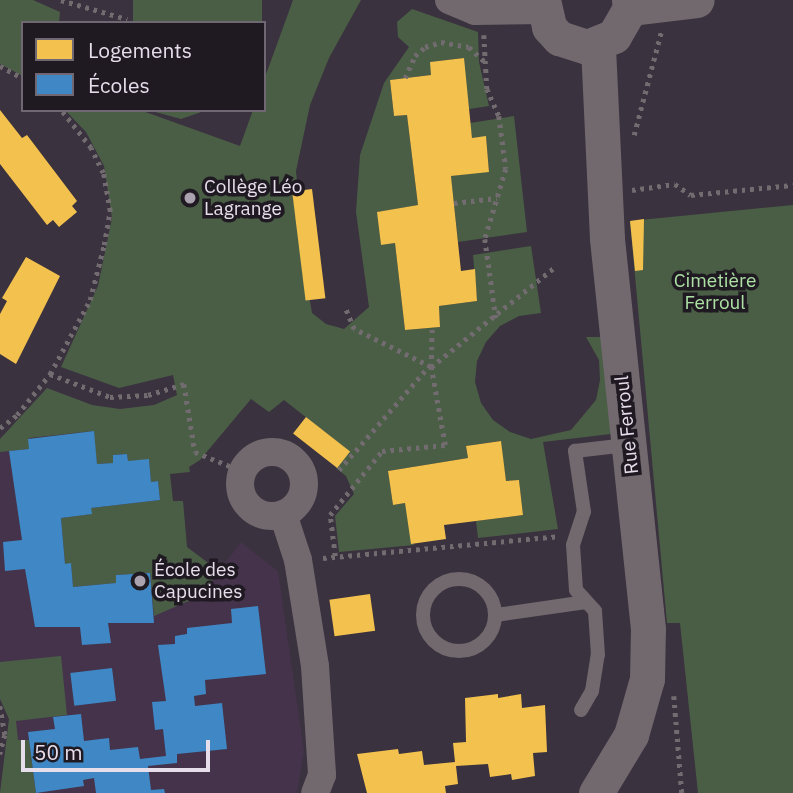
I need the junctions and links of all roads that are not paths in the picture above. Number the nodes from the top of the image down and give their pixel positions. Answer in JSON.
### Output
{"nodes":[{"id":1,"x":449,"y":0,"type":"edge"},
{"id":2,"x":697,"y":0,"type":"edge"},
{"id":3,"x":630,"y":4,"type":"edge"},
{"id":4,"x":544,"y":5,"type":"edge"},
{"id":5,"x":598,"y":45,"type":"junction"},
{"id":6,"x":629,"y":445,"type":"junction"},
{"id":7,"x":283,"y":514,"type":"junction"},
{"id":8,"x":586,"y":602,"type":"junction"},
{"id":9,"x":496,"y":615,"type":"junction"},
{"id":10,"x":581,"y":710,"type":"dead end"},
{"id":11,"x":315,"y":793,"type":"edge"},
{"id":12,"x":596,"y":793,"type":"edge"}],
"edges":[{"from":1,"to":4,"type":"street"},
{"from":2,"to":3,"type":"street"},
{"from":3,"to":5,"type":"street"},
{"from":4,"to":5,"type":"street"},
{"from":5,"to":6,"type":"street","name":"Rue Ferroul"},
{"from":6,"to":8,"type":"lane"},
{"from":6,"to":12,"type":"street","name":"Rue Ferroul"},
{"from":7,"to":7,"type":"street"},
{"from":7,"to":11,"type":"street"},
{"from":8,"to":9,"type":"lane"},
{"from":8,"to":10,"type":"lane"},
{"from":9,"to":9,"type":"lane"}]}
